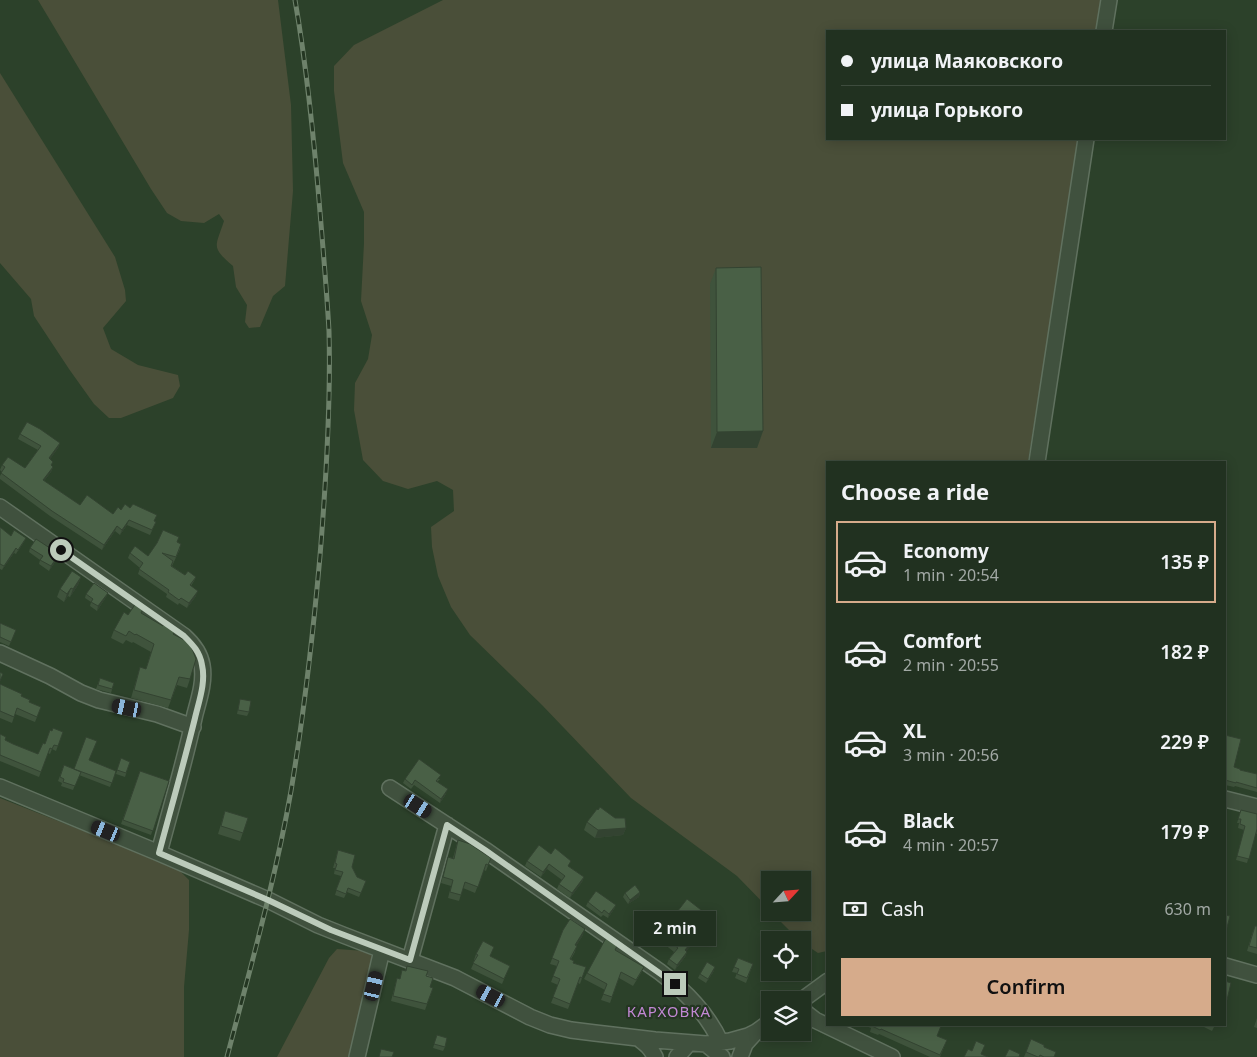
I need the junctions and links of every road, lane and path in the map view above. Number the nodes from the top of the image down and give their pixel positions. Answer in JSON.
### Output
{"nodes":[{"id":1,"x":1109,"y":0,"type":"edge"},
{"id":2,"x":1104,"y":30,"type":"edge"},
{"id":3,"x":1086,"y":140,"type":"edge"},
{"id":4,"x":1037,"y":461,"type":"edge"},
{"id":5,"x":0,"y":507,"type":"edge"},
{"id":6,"x":0,"y":653,"type":"edge"},
{"id":7,"x":193,"y":727,"type":"junction"},
{"id":8,"x":0,"y":787,"type":"edge"},
{"id":9,"x":390,"y":788,"type":"dead end"},
{"id":10,"x":1226,"y":799,"type":"edge"},
{"id":11,"x":1257,"y":807,"type":"edge"},
{"id":12,"x":447,"y":825,"type":"junction"},
{"id":13,"x":159,"y":853,"type":"junction"},
{"id":14,"x":382,"y":950,"type":"junction"},
{"id":15,"x":410,"y":960,"type":"junction"},
{"id":16,"x":1226,"y":966,"type":"edge"},
{"id":17,"x":1257,"y":975,"type":"edge"},
{"id":18,"x":826,"y":982,"type":"edge"},
{"id":19,"x":811,"y":993,"type":"edge"},
{"id":20,"x":811,"y":1017,"type":"edge"},
{"id":21,"x":826,"y":1025,"type":"edge"},
{"id":22,"x":827,"y":1026,"type":"edge"},
{"id":23,"x":761,"y":1028,"type":"edge"},
{"id":24,"x":756,"y":1032,"type":"junction"},
{"id":25,"x":638,"y":1038,"type":"junction"},
{"id":26,"x":689,"y":1043,"type":"junction"},
{"id":27,"x":717,"y":1048,"type":"edge"},
{"id":28,"x":358,"y":1057,"type":"edge"},
{"id":29,"x":655,"y":1057,"type":"edge"},
{"id":30,"x":677,"y":1057,"type":"edge"},
{"id":31,"x":740,"y":1057,"type":"edge"},
{"id":32,"x":892,"y":1057,"type":"edge"}],
"edges":[{"from":1,"to":2,"type":"street"},
{"from":3,"to":4,"type":"street"},
{"from":5,"to":7,"type":"street"},
{"from":6,"to":7,"type":"street"},
{"from":7,"to":13,"type":"street"},
{"from":8,"to":13,"type":"street"},
{"from":9,"to":12,"type":"street"},
{"from":10,"to":11,"type":"street"},
{"from":12,"to":15,"type":"street"},
{"from":12,"to":27,"type":"street"},
{"from":13,"to":14,"type":"street"},
{"from":14,"to":15,"type":"street"},
{"from":14,"to":28,"type":"street"},
{"from":15,"to":25,"type":"street"},
{"from":16,"to":17,"type":"street"},
{"from":18,"to":19,"type":"street"},
{"from":20,"to":21,"type":"street"},
{"from":22,"to":32,"type":"street"},
{"from":23,"to":24,"type":"street"},
{"from":24,"to":27,"type":"street"},
{"from":24,"to":31,"type":"street"},
{"from":25,"to":26,"type":"street"},
{"from":25,"to":29,"type":"street"},
{"from":26,"to":27,"type":"street"},
{"from":26,"to":30,"type":"street"}]}
